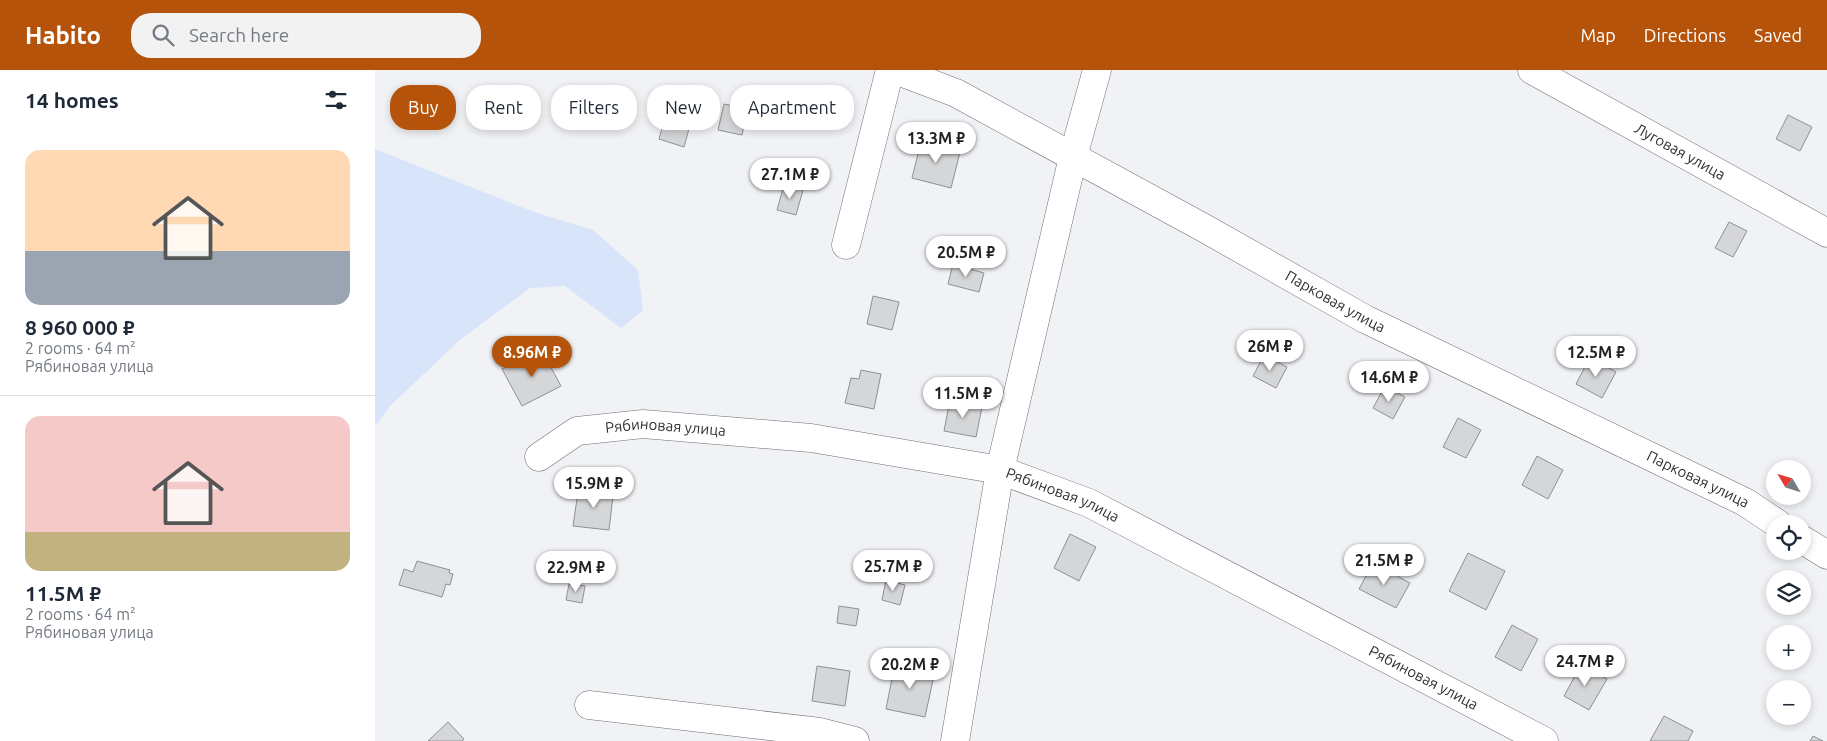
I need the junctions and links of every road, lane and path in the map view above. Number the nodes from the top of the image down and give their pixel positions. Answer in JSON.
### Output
{"nodes":[{"id":1,"x":891,"y":70,"type":"edge"},
{"id":2,"x":895,"y":70,"type":"edge"},
{"id":3,"x":1097,"y":70,"type":"edge"},
{"id":4,"x":1531,"y":70,"type":"edge"},
{"id":5,"x":1073,"y":157,"type":"junction"},
{"id":6,"x":1827,"y":233,"type":"edge"},
{"id":7,"x":846,"y":245,"type":"dead end"},
{"id":8,"x":539,"y":457,"type":"dead end"},
{"id":9,"x":1000,"y":470,"type":"junction"},
{"id":10,"x":1766,"y":516,"type":"edge"},
{"id":11,"x":1811,"y":545,"type":"edge"},
{"id":12,"x":1827,"y":555,"type":"edge"},
{"id":13,"x":589,"y":705,"type":"dead end"},
{"id":14,"x":855,"y":741,"type":"edge"},
{"id":15,"x":955,"y":741,"type":"edge"},
{"id":16,"x":1544,"y":741,"type":"edge"}],
"edges":[{"from":1,"to":7,"type":"street"},
{"from":2,"to":5,"type":"street","name":"Парковая улица"},
{"from":3,"to":5,"type":"street"},
{"from":4,"to":6,"type":"street","name":"Луговая улица"},
{"from":5,"to":9,"type":"street"},
{"from":5,"to":10,"type":"street","name":"Парковая улица"},
{"from":8,"to":9,"type":"street","name":"Рябиновая улица"},
{"from":9,"to":15,"type":"street"},
{"from":9,"to":16,"type":"street","name":"Рябиновая улица"},
{"from":11,"to":12,"type":"street"},
{"from":13,"to":14,"type":"street"}]}
